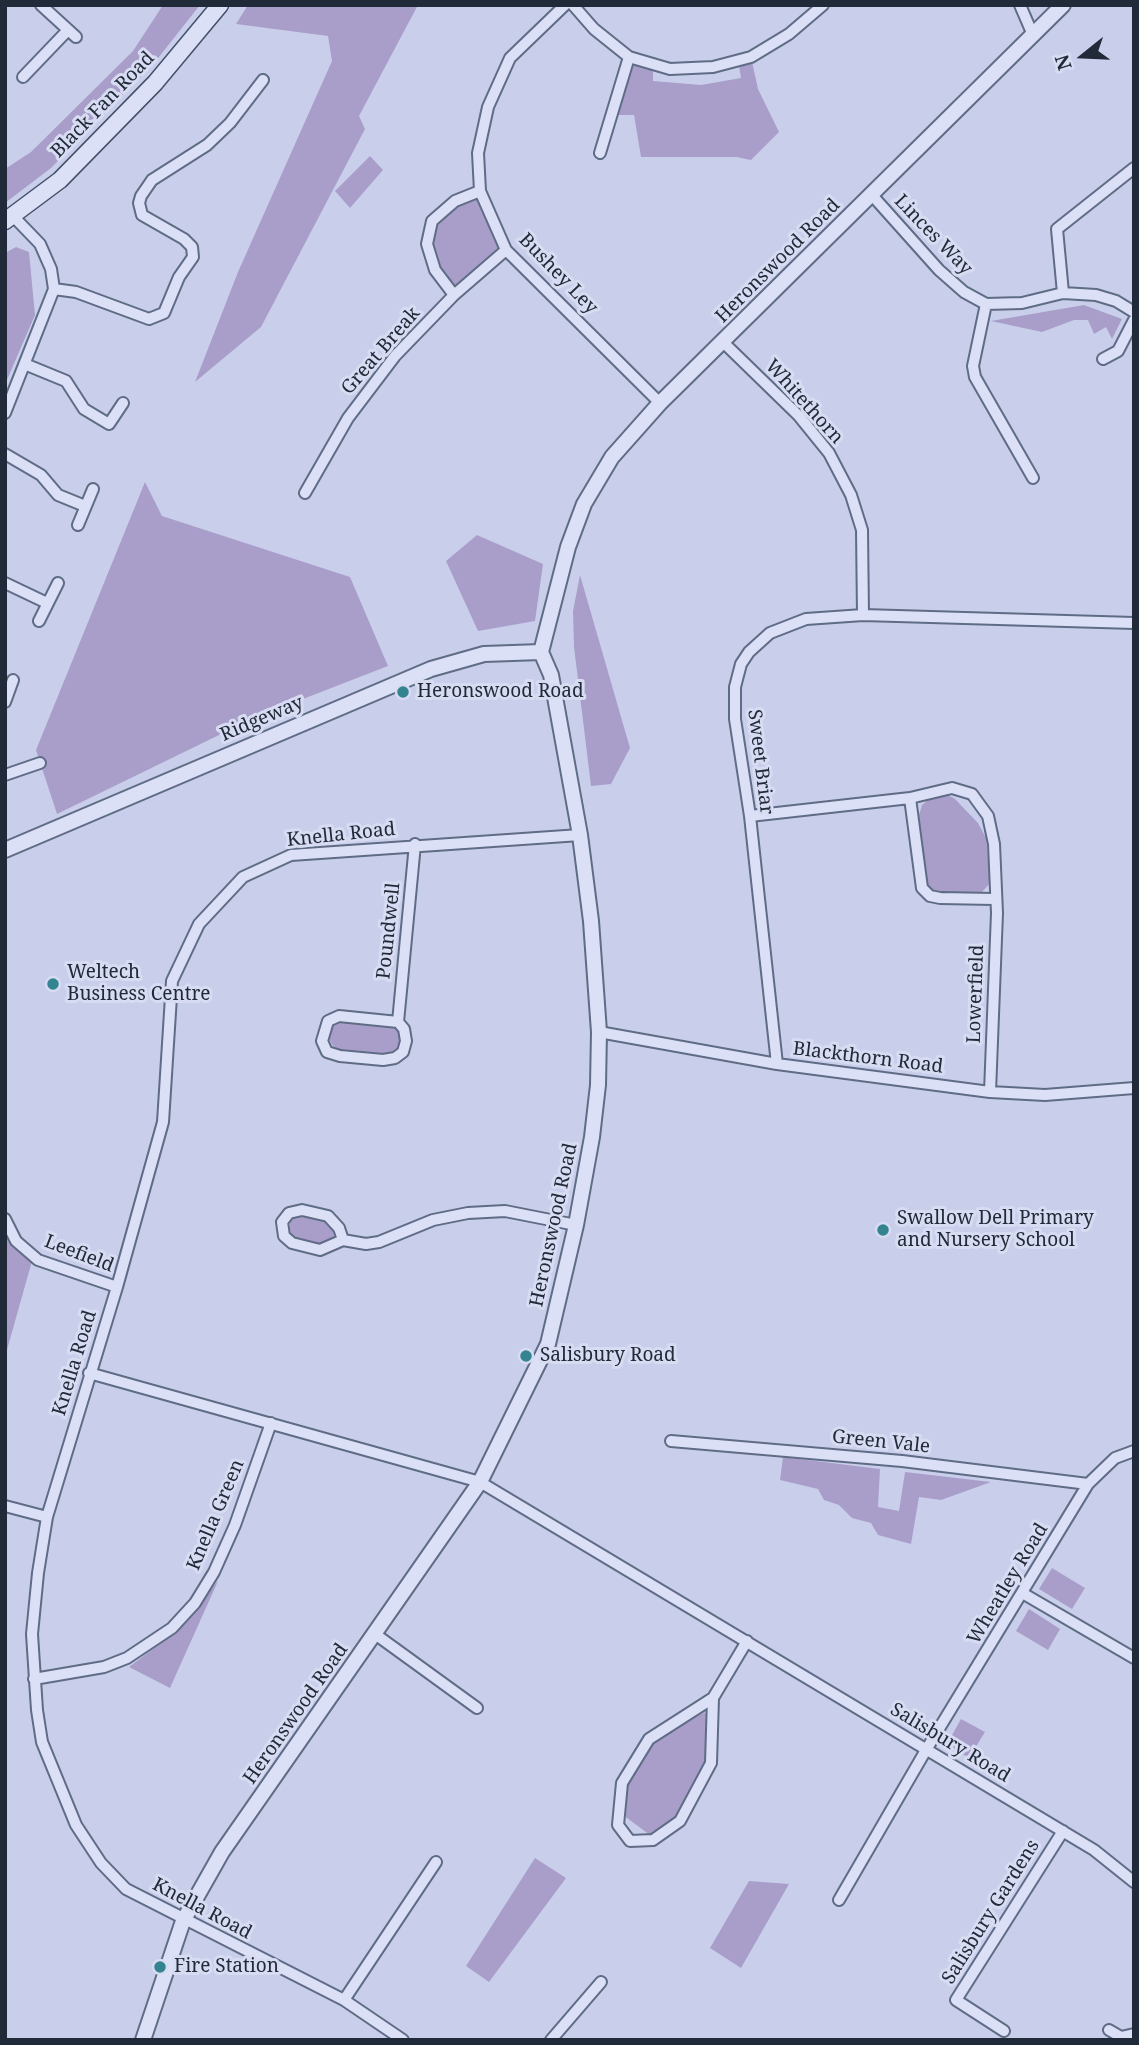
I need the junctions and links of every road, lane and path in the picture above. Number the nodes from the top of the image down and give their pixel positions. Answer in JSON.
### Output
{"nodes":[{"id":1,"x":41,"y":5,"type":"edge"},
{"id":2,"x":220,"y":5,"type":"edge"},
{"id":3,"x":565,"y":5,"type":"edge"},
{"id":4,"x":573,"y":5,"type":"edge"},
{"id":5,"x":823,"y":5,"type":"edge"},
{"id":6,"x":1020,"y":5,"type":"edge"},
{"id":7,"x":1063,"y":5,"type":"edge"},
{"id":8,"x":1033,"y":35,"type":"junction"},
{"id":9,"x":629,"y":57,"type":"junction"},
{"id":10,"x":23,"y":77,"type":"dead end"},
{"id":11,"x":263,"y":79,"type":"dead end"},
{"id":12,"x":600,"y":153,"type":"dead end"},
{"id":13,"x":1134,"y":168,"type":"edge"},
{"id":14,"x":480,"y":191,"type":"junction"},
{"id":15,"x":871,"y":194,"type":"junction"},
{"id":16,"x":9,"y":219,"type":"edge"},
{"id":17,"x":506,"y":250,"type":"junction"},
{"id":18,"x":54,"y":289,"type":"junction"},
{"id":19,"x":1063,"y":293,"type":"junction"},
{"id":20,"x":454,"y":295,"type":"junction"},
{"id":21,"x":986,"y":304,"type":"junction"},
{"id":22,"x":1134,"y":312,"type":"edge"},
{"id":23,"x":1134,"y":320,"type":"edge"},
{"id":24,"x":724,"y":343,"type":"junction"},
{"id":25,"x":1103,"y":359,"type":"dead end"},
{"id":26,"x":27,"y":365,"type":"junction"},
{"id":27,"x":660,"y":402,"type":"junction"},
{"id":28,"x":123,"y":403,"type":"dead end"},
{"id":29,"x":5,"y":413,"type":"edge"},
{"id":30,"x":5,"y":454,"type":"edge"},
{"id":31,"x":1033,"y":478,"type":"dead end"},
{"id":32,"x":93,"y":489,"type":"dead end"},
{"id":33,"x":305,"y":493,"type":"dead end"},
{"id":34,"x":85,"y":506,"type":"junction"},
{"id":35,"x":78,"y":525,"type":"dead end"},
{"id":36,"x":5,"y":583,"type":"edge"},
{"id":37,"x":58,"y":583,"type":"dead end"},
{"id":38,"x":47,"y":603,"type":"junction"},
{"id":39,"x":863,"y":615,"type":"junction"},
{"id":40,"x":39,"y":621,"type":"dead end"},
{"id":41,"x":1134,"y":623,"type":"edge"},
{"id":42,"x":541,"y":652,"type":"junction"},
{"id":43,"x":13,"y":680,"type":"dead end"},
{"id":44,"x":5,"y":701,"type":"edge"},
{"id":45,"x":40,"y":763,"type":"dead end"},
{"id":46,"x":5,"y":775,"type":"edge"},
{"id":47,"x":910,"y":798,"type":"junction"},
{"id":48,"x":750,"y":816,"type":"junction"},
{"id":49,"x":580,"y":835,"type":"junction"},
{"id":50,"x":415,"y":844,"type":"junction"},
{"id":51,"x":5,"y":850,"type":"edge"},
{"id":52,"x":994,"y":899,"type":"junction"},
{"id":53,"x":398,"y":1021,"type":"junction"},
{"id":54,"x":599,"y":1032,"type":"junction"},
{"id":55,"x":777,"y":1064,"type":"junction"},
{"id":56,"x":1134,"y":1087,"type":"edge"},
{"id":57,"x":990,"y":1092,"type":"junction"},
{"id":58,"x":5,"y":1219,"type":"edge"},
{"id":59,"x":576,"y":1225,"type":"junction"},
{"id":60,"x":343,"y":1240,"type":"junction"},
{"id":61,"x":117,"y":1287,"type":"junction"},
{"id":62,"x":89,"y":1373,"type":"junction"},
{"id":63,"x":271,"y":1423,"type":"junction"},
{"id":64,"x":671,"y":1441,"type":"dead end"},
{"id":65,"x":1134,"y":1451,"type":"edge"},
{"id":66,"x":480,"y":1482,"type":"junction"},
{"id":67,"x":1088,"y":1484,"type":"junction"},
{"id":68,"x":5,"y":1506,"type":"edge"},
{"id":69,"x":47,"y":1517,"type":"junction"},
{"id":70,"x":1024,"y":1594,"type":"junction"},
{"id":71,"x":375,"y":1634,"type":"junction"},
{"id":72,"x":747,"y":1641,"type":"junction"},
{"id":73,"x":1134,"y":1658,"type":"edge"},
{"id":74,"x":34,"y":1679,"type":"junction"},
{"id":75,"x":713,"y":1698,"type":"junction"},
{"id":76,"x":477,"y":1708,"type":"dead end"},
{"id":77,"x":926,"y":1750,"type":"junction"},
{"id":78,"x":1063,"y":1831,"type":"junction"},
{"id":79,"x":436,"y":1862,"type":"dead end"},
{"id":80,"x":1134,"y":1882,"type":"edge"},
{"id":81,"x":839,"y":1900,"type":"dead end"},
{"id":82,"x":183,"y":1921,"type":"junction"},
{"id":83,"x":601,"y":1982,"type":"dead end"},
{"id":84,"x":344,"y":2000,"type":"junction"},
{"id":85,"x":1108,"y":2030,"type":"dead end"},
{"id":86,"x":1004,"y":2031,"type":"dead end"},
{"id":87,"x":1134,"y":2034,"type":"edge"},
{"id":88,"x":143,"y":2040,"type":"edge"},
{"id":89,"x":403,"y":2040,"type":"edge"},
{"id":90,"x":551,"y":2040,"type":"edge"}],
"edges":[{"from":1,"to":10,"type":"street"},
{"from":2,"to":16,"type":"main road","name":"Black Fan Road"},
{"from":3,"to":14,"type":"street","name":"Bushey Ley"},
{"from":4,"to":9,"type":"street"},
{"from":5,"to":9,"type":"street"},
{"from":6,"to":8,"type":"street"},
{"from":7,"to":8,"type":"street","name":"Heronswood Road"},
{"from":8,"to":15,"type":"street","name":"Heronswood Road"},
{"from":9,"to":12,"type":"street"},
{"from":11,"to":18,"type":"street"},
{"from":13,"to":19,"type":"street"},
{"from":14,"to":17,"type":"street","name":"Bushey Ley"},
{"from":14,"to":20,"type":"street"},
{"from":15,"to":21,"type":"street","name":"Linces Way"},
{"from":15,"to":24,"type":"street","name":"Heronswood Road"},
{"from":16,"to":18,"type":"street"},
{"from":17,"to":20,"type":"street","name":"Great Break"},
{"from":17,"to":27,"type":"street","name":"Bushey Ley"},
{"from":18,"to":26,"type":"street"},
{"from":19,"to":21,"type":"street"},
{"from":19,"to":22,"type":"street"},
{"from":20,"to":33,"type":"street","name":"Great Break"},
{"from":21,"to":31,"type":"street"},
{"from":23,"to":25,"type":"street"},
{"from":24,"to":27,"type":"street","name":"Heronswood Road"},
{"from":24,"to":39,"type":"street","name":"Whitethorn"},
{"from":26,"to":28,"type":"street"},
{"from":26,"to":29,"type":"street"},
{"from":27,"to":42,"type":"street","name":"Heronswood Road"},
{"from":30,"to":34,"type":"street"},
{"from":32,"to":34,"type":"street"},
{"from":34,"to":35,"type":"street"},
{"from":36,"to":38,"type":"street"},
{"from":37,"to":38,"type":"street"},
{"from":38,"to":40,"type":"street"},
{"from":39,"to":41,"type":"street","name":"Sweet Briar"},
{"from":39,"to":48,"type":"street","name":"Sweet Briar"},
{"from":42,"to":49,"type":"street","name":"Heronswood Road"},
{"from":42,"to":51,"type":"street","name":"Ridgeway"},
{"from":43,"to":44,"type":"street"},
{"from":45,"to":46,"type":"street"},
{"from":47,"to":48,"type":"street","name":"Lowerfield"},
{"from":47,"to":52,"type":"street"},
{"from":47,"to":52,"type":"street","name":"Lowerfield"},
{"from":48,"to":55,"type":"street","name":"Sweet Briar"},
{"from":49,"to":50,"type":"street","name":"Knella Road"},
{"from":49,"to":54,"type":"street","name":"Heronswood Road"},
{"from":50,"to":53,"type":"street","name":"Poundwell"},
{"from":50,"to":61,"type":"street","name":"Knella Road"},
{"from":52,"to":57,"type":"street","name":"Lowerfield"},
{"from":53,"to":53,"type":"street","name":"Poundwell"},
{"from":54,"to":55,"type":"street","name":"Blackthorn Road"},
{"from":54,"to":59,"type":"street","name":"Heronswood Road"},
{"from":55,"to":57,"type":"street","name":"Blackthorn Road"},
{"from":56,"to":57,"type":"street","name":"Blackthorn Road"},
{"from":58,"to":61,"type":"street","name":"Leefield"},
{"from":59,"to":60,"type":"street"},
{"from":59,"to":66,"type":"street","name":"Heronswood Road"},
{"from":60,"to":60,"type":"street"},
{"from":61,"to":62,"type":"street","name":"Knella Road"},
{"from":62,"to":63,"type":"street","name":"Salisbury Road"},
{"from":62,"to":69,"type":"street","name":"Knella Road"},
{"from":63,"to":66,"type":"street","name":"Salisbury Road"},
{"from":63,"to":74,"type":"street","name":"Knella Green"},
{"from":64,"to":67,"type":"street","name":"Green Vale"},
{"from":65,"to":67,"type":"street","name":"Wheatley Road"},
{"from":66,"to":71,"type":"street","name":"Heronswood Road"},
{"from":66,"to":72,"type":"street","name":"Salisbury Road"},
{"from":67,"to":70,"type":"street","name":"Wheatley Road"},
{"from":68,"to":69,"type":"street"},
{"from":69,"to":74,"type":"street","name":"Knella Road"},
{"from":70,"to":73,"type":"street"},
{"from":70,"to":77,"type":"street","name":"Wheatley Road"},
{"from":71,"to":76,"type":"street"},
{"from":71,"to":82,"type":"street","name":"Heronswood Road"},
{"from":72,"to":75,"type":"street"},
{"from":72,"to":77,"type":"street","name":"Salisbury Road"},
{"from":74,"to":82,"type":"street","name":"Knella Road"},
{"from":75,"to":75,"type":"street"},
{"from":77,"to":78,"type":"street","name":"Salisbury Road"},
{"from":77,"to":81,"type":"street","name":"Wheatley Road"},
{"from":78,"to":80,"type":"street","name":"Salisbury Road"},
{"from":78,"to":86,"type":"street","name":"Salisbury Gardens"},
{"from":79,"to":84,"type":"street"},
{"from":82,"to":84,"type":"street","name":"Knella Road"},
{"from":82,"to":88,"type":"street","name":"Heronswood Road"},
{"from":83,"to":90,"type":"street"},
{"from":84,"to":89,"type":"street","name":"Knella Road"},
{"from":85,"to":87,"type":"street"}]}
